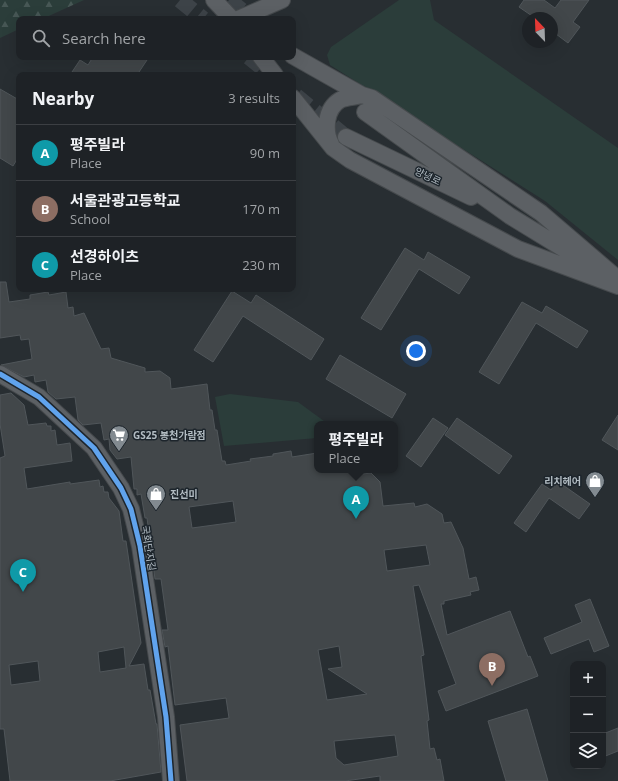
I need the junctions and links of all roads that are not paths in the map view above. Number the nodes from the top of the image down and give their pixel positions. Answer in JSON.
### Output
{"nodes":[{"id":1,"x":214,"y":0,"type":"edge"},
{"id":2,"x":282,"y":0,"type":"edge"},
{"id":3,"x":229,"y":16,"type":"edge"},
{"id":4,"x":245,"y":16,"type":"edge"},
{"id":5,"x":296,"y":58,"type":"edge"},
{"id":6,"x":263,"y":60,"type":"edge"},
{"id":7,"x":273,"y":72,"type":"edge"},
{"id":8,"x":362,"y":95,"type":"junction"},
{"id":9,"x":296,"y":102,"type":"edge"},
{"id":10,"x":365,"y":112,"type":"dead end"},
{"id":11,"x":346,"y":137,"type":"tunnel mouth"},
{"id":12,"x":333,"y":148,"type":"junction"},
{"id":13,"x":510,"y":216,"type":"junction"},
{"id":14,"x":618,"y":279,"type":"edge"},
{"id":15,"x":618,"y":282,"type":"edge"},
{"id":16,"x":618,"y":286,"type":"edge"},
{"id":17,"x":0,"y":374,"type":"edge"},
{"id":18,"x":171,"y":781,"type":"edge"}],
"edges":[{"from":1,"to":3,"type":"main road"},
{"from":2,"to":4,"type":"main road"},
{"from":5,"to":8,"type":"main road"},
{"from":6,"to":7,"type":"main road"},
{"from":8,"to":12,"type":"main road"},
{"from":8,"to":14,"type":"main road"},
{"from":9,"to":12,"type":"main road"},
{"from":10,"to":13,"type":"main road","name":"양녕로"},
{"from":11,"to":13,"type":"main road","name":"양녕로"},
{"from":12,"to":16,"type":"main road"},
{"from":13,"to":15,"type":"main road","name":"양녕로"},
{"from":17,"to":18,"type":"main road","name":"국회단지길"}]}
